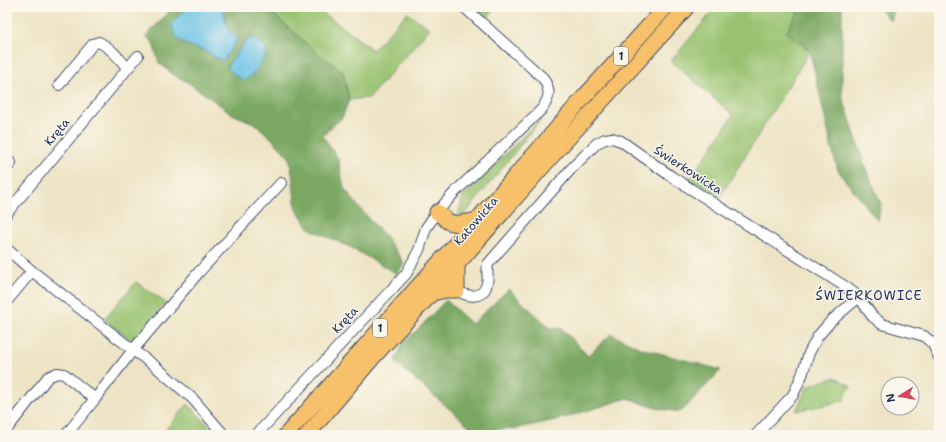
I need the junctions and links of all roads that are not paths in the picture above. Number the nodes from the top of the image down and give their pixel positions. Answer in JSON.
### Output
{"nodes":[{"id":1,"x":464,"y":7,"type":"edge"},
{"id":2,"x":666,"y":7,"type":"edge"},
{"id":3,"x":687,"y":7,"type":"edge"},
{"id":4,"x":138,"y":56,"type":"dead end"},
{"id":5,"x":127,"y":68,"type":"junction"},
{"id":6,"x":58,"y":85,"type":"dead end"},
{"id":7,"x":281,"y":183,"type":"dead end"},
{"id":8,"x":437,"y":212,"type":"junction"},
{"id":9,"x":7,"y":213,"type":"edge"},
{"id":10,"x":477,"y":220,"type":"junction"},
{"id":11,"x":7,"y":249,"type":"edge"},
{"id":12,"x":457,"y":264,"type":"junction"},
{"id":13,"x":32,"y":270,"type":"junction"},
{"id":14,"x":457,"y":290,"type":"junction"},
{"id":15,"x":432,"y":293,"type":"junction"},
{"id":16,"x":859,"y":298,"type":"junction"},
{"id":17,"x":7,"y":301,"type":"edge"},
{"id":18,"x":133,"y":350,"type":"junction"},
{"id":19,"x":939,"y":357,"type":"edge"},
{"id":20,"x":95,"y":399,"type":"junction"},
{"id":21,"x":7,"y":429,"type":"edge"},
{"id":22,"x":66,"y":435,"type":"edge"},
{"id":23,"x":224,"y":435,"type":"edge"},
{"id":24,"x":256,"y":435,"type":"edge"},
{"id":25,"x":286,"y":435,"type":"edge"},
{"id":26,"x":308,"y":435,"type":"edge"},
{"id":27,"x":756,"y":435,"type":"edge"}],
"edges":[{"from":1,"to":8,"type":"street"},
{"from":2,"to":10,"type":"main road","name":"Katowicka","number":"1"},
{"from":3,"to":12,"type":"main road","name":"Katowicka","number":"1"},
{"from":4,"to":5,"type":"street","name":"Kręta"},
{"from":5,"to":6,"type":"street"},
{"from":5,"to":9,"type":"street","name":"Kręta"},
{"from":7,"to":18,"type":"street"},
{"from":8,"to":10,"type":"main road"},
{"from":8,"to":24,"type":"street","name":"Kręta"},
{"from":10,"to":25,"type":"main road","name":"Katowicka","number":"1"},
{"from":11,"to":13,"type":"street"},
{"from":12,"to":14,"type":"main road"},
{"from":12,"to":15,"type":"main road","name":"Katowicka","number":"1"},
{"from":13,"to":17,"type":"street"},
{"from":13,"to":18,"type":"street"},
{"from":14,"to":15,"type":"main road"},
{"from":14,"to":16,"type":"street","name":"Świerkowicka"},
{"from":15,"to":26,"type":"main road","name":"Katowicka","number":"1"},
{"from":16,"to":19,"type":"street","name":"Świerkowicka"},
{"from":16,"to":27,"type":"street"},
{"from":18,"to":20,"type":"street"},
{"from":18,"to":23,"type":"street"},
{"from":20,"to":21,"type":"street"},
{"from":20,"to":22,"type":"street"}]}
